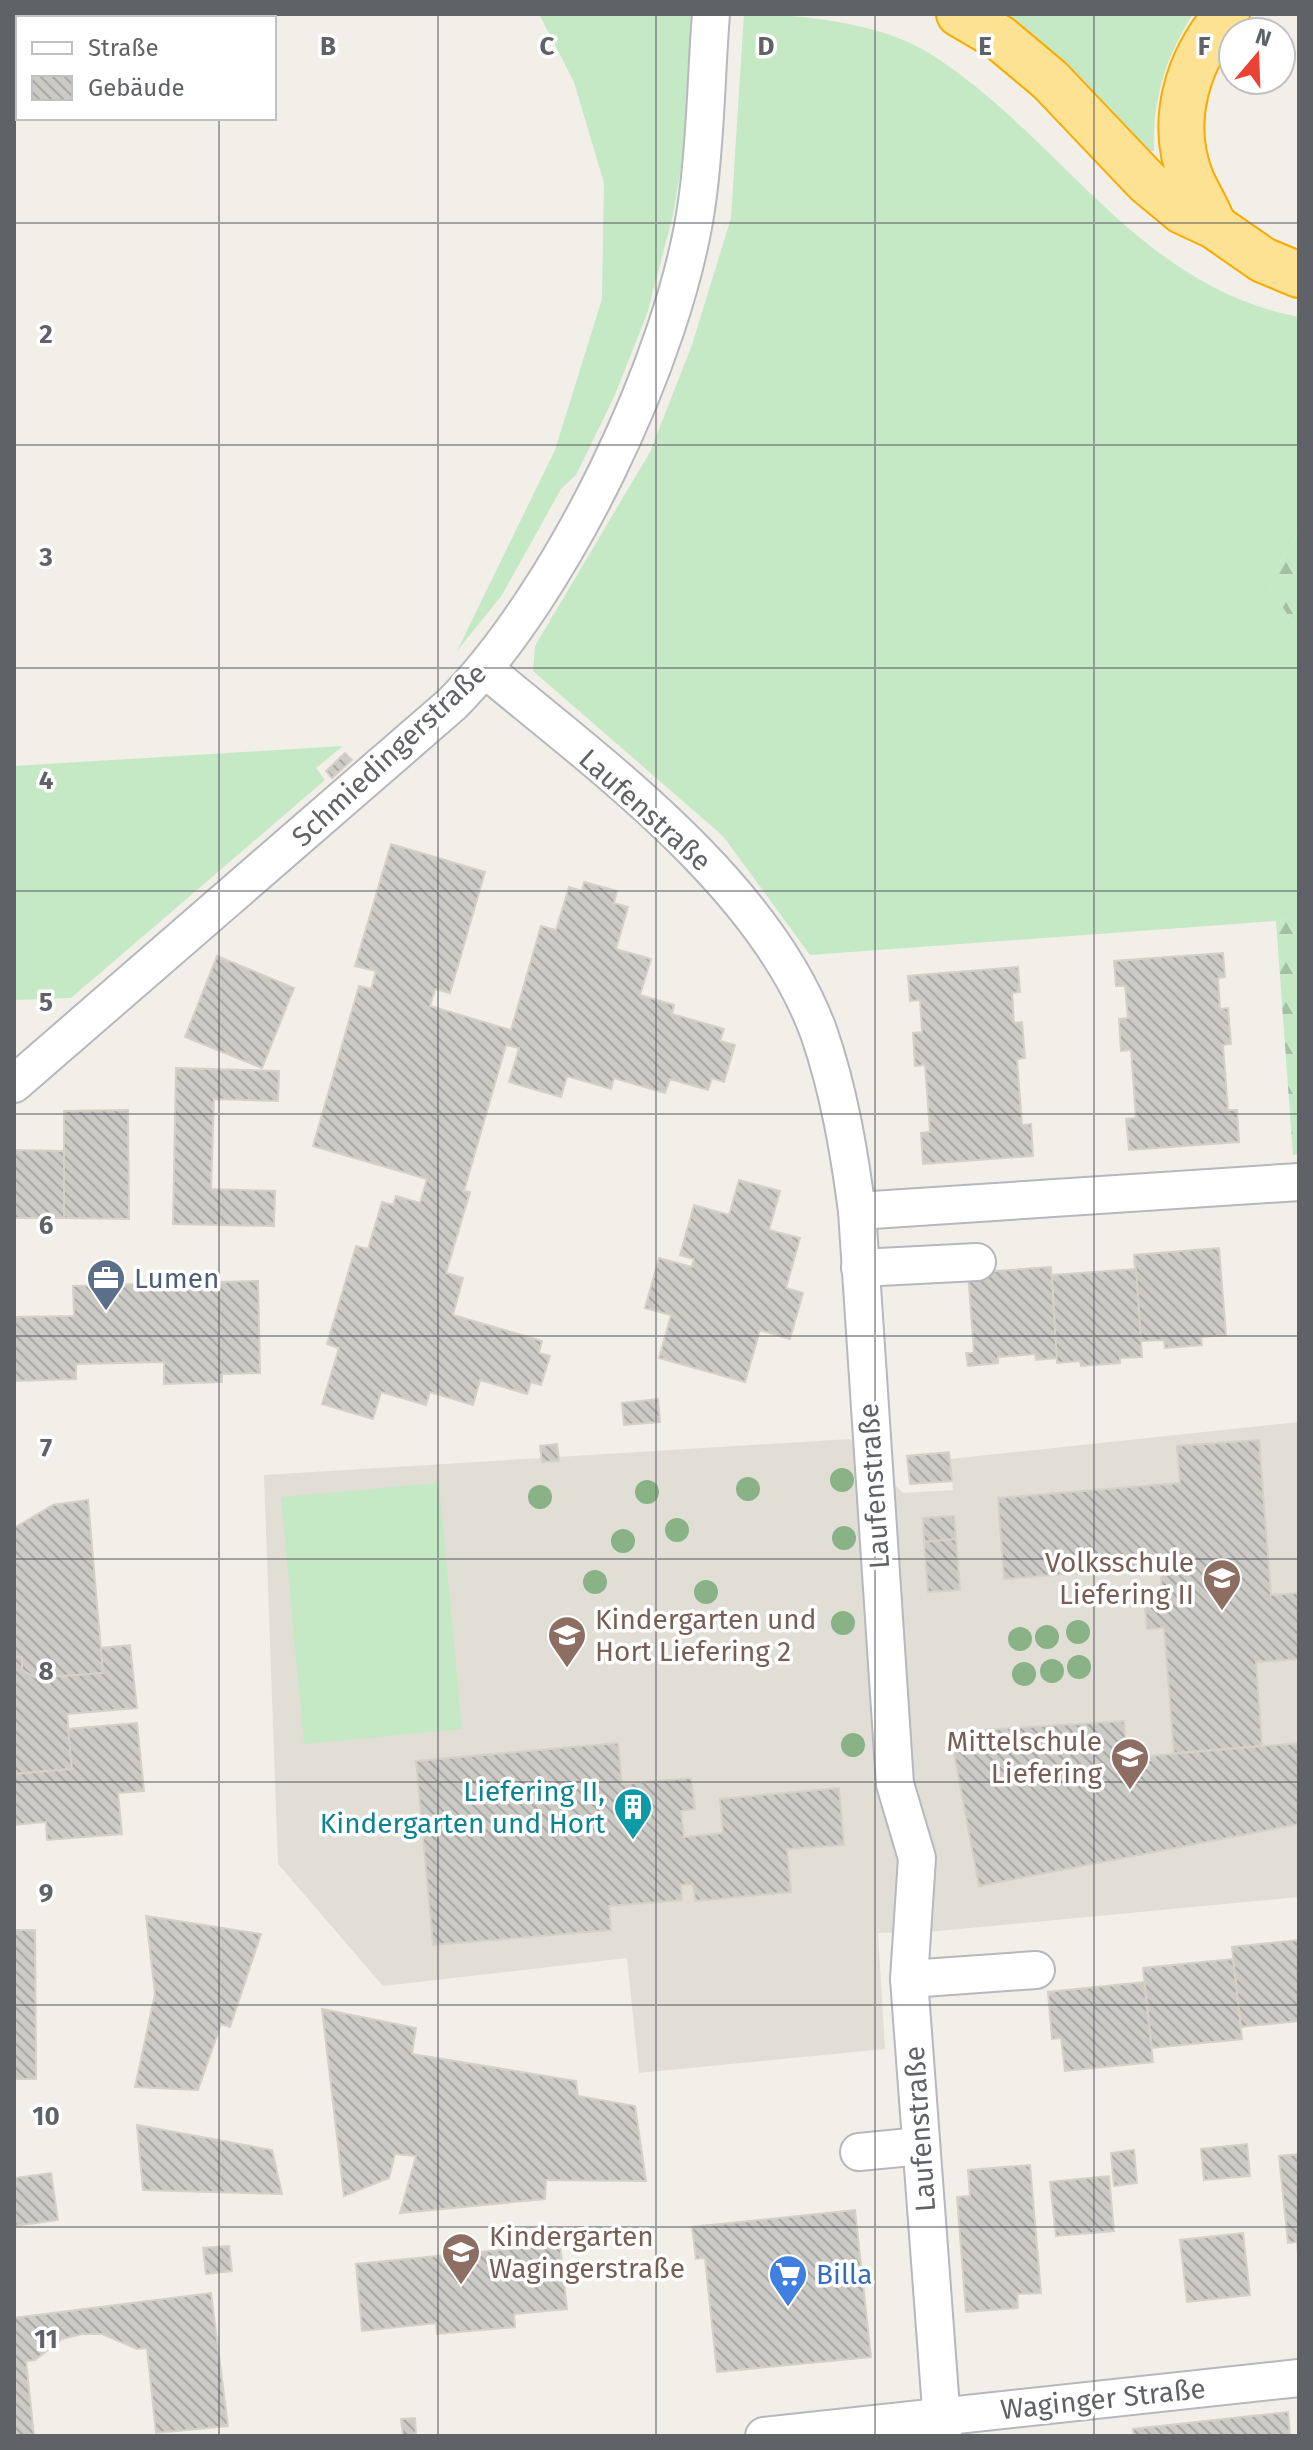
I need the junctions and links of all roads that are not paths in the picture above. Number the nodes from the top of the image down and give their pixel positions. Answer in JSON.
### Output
{"nodes":[{"id":1,"x":711,"y":14,"type":"edge"},
{"id":2,"x":959,"y":14,"type":"edge"},
{"id":3,"x":1227,"y":14,"type":"edge"},
{"id":4,"x":1214,"y":226,"type":"junction"},
{"id":5,"x":1299,"y":275,"type":"edge"},
{"id":6,"x":486,"y":670,"type":"junction"},
{"id":7,"x":14,"y":1084,"type":"edge"},
{"id":8,"x":1299,"y":1182,"type":"edge"},
{"id":9,"x":857,"y":1211,"type":"junction"},
{"id":10,"x":977,"y":1262,"type":"dead end"},
{"id":11,"x":860,"y":1268,"type":"junction"},
{"id":12,"x":1036,"y":1970,"type":"dead end"},
{"id":13,"x":909,"y":1979,"type":"junction"},
{"id":14,"x":921,"y":2146,"type":"junction"},
{"id":15,"x":859,"y":2152,"type":"dead end"},
{"id":16,"x":1299,"y":2378,"type":"edge"},
{"id":17,"x":941,"y":2426,"type":"edge"},
{"id":18,"x":764,"y":2436,"type":"edge"}],
"edges":[{"from":1,"to":6,"type":"street","name":"Schmiedingerstraße"},
{"from":2,"to":4,"type":"highway"},
{"from":3,"to":4,"type":"highway"},
{"from":4,"to":5,"type":"highway"},
{"from":6,"to":7,"type":"street","name":"Schmiedingerstraße"},
{"from":6,"to":9,"type":"street","name":"Laufenstraße"},
{"from":8,"to":9,"type":"street"},
{"from":9,"to":11,"type":"street","name":"Laufenstraße"},
{"from":10,"to":11,"type":"street"},
{"from":11,"to":13,"type":"street","name":"Laufenstraße"},
{"from":12,"to":13,"type":"street"},
{"from":13,"to":14,"type":"street","name":"Laufenstraße"},
{"from":14,"to":15,"type":"street"},
{"from":14,"to":17,"type":"street","name":"Laufenstraße"},
{"from":16,"to":17,"type":"street","name":"Waginger Straße"},
{"from":17,"to":18,"type":"street","name":"Waginger Straße"}]}
